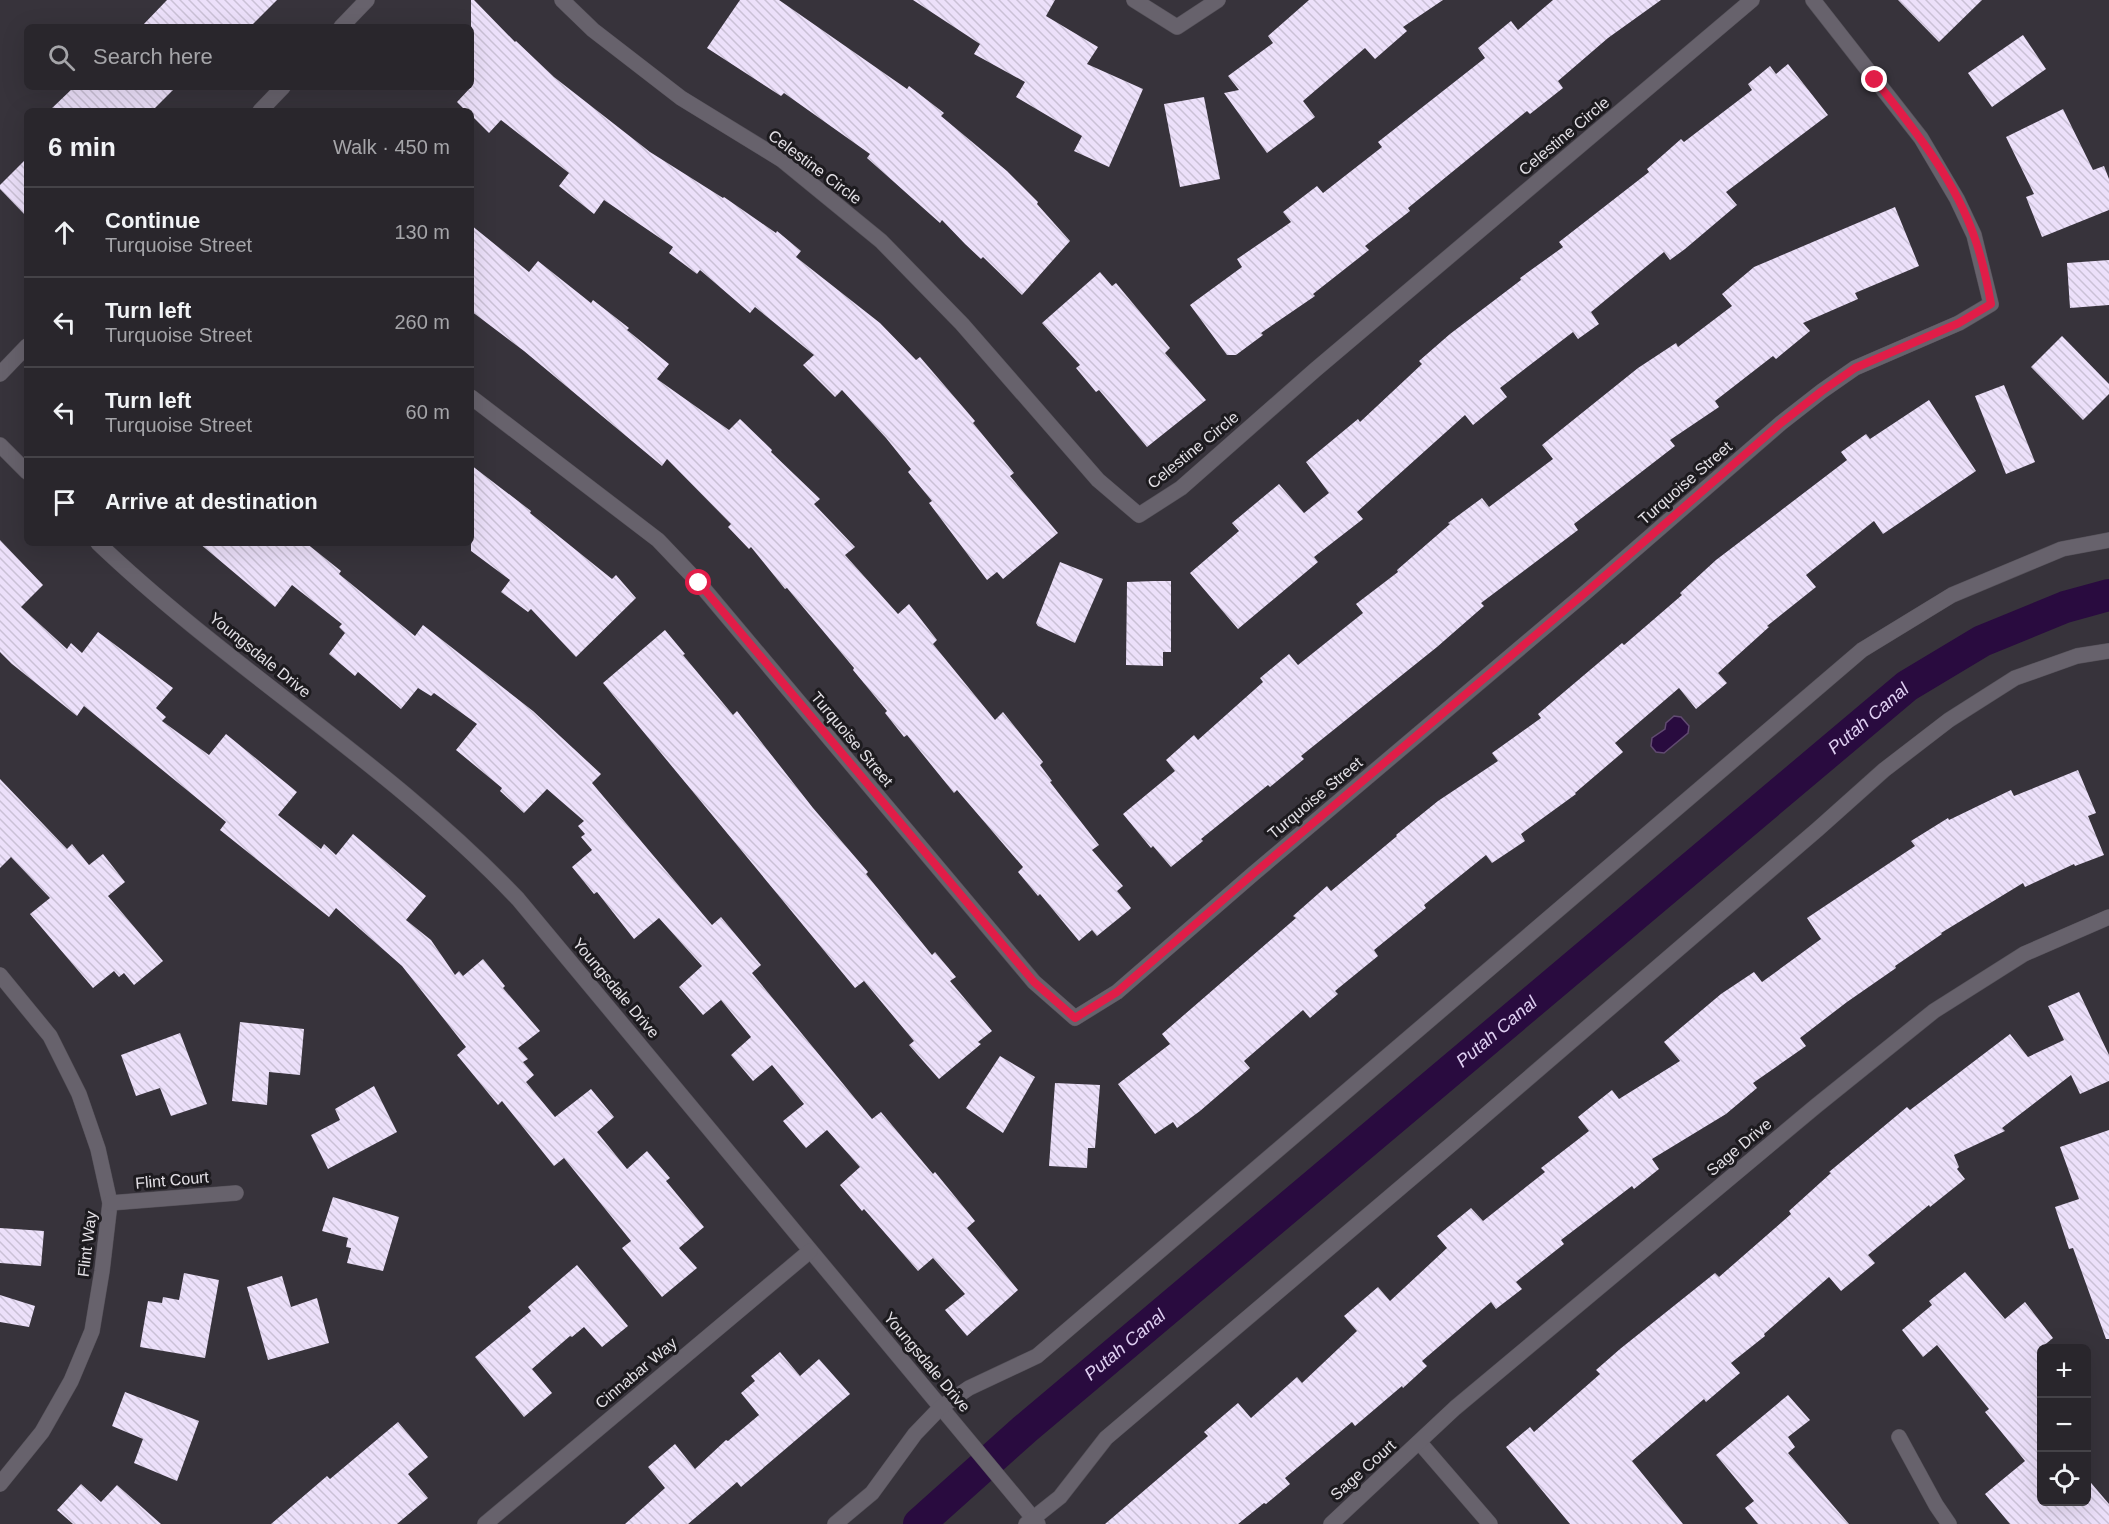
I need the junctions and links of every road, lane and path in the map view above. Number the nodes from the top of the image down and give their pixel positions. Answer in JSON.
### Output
{"nodes":[{"id":1,"x":367,"y":0,"type":"edge"},
{"id":2,"x":562,"y":0,"type":"edge"},
{"id":3,"x":1134,"y":0,"type":"edge"},
{"id":4,"x":1218,"y":0,"type":"edge"},
{"id":5,"x":1752,"y":0,"type":"edge"},
{"id":6,"x":1813,"y":0,"type":"edge"},
{"id":7,"x":344,"y":24,"type":"edge"},
{"id":8,"x":280,"y":90,"type":"edge"},
{"id":9,"x":263,"y":108,"type":"edge"},
{"id":10,"x":24,"y":349,"type":"edge"},
{"id":11,"x":0,"y":374,"type":"edge"},
{"id":12,"x":474,"y":399,"type":"edge"},
{"id":13,"x":0,"y":445,"type":"edge"},
{"id":14,"x":24,"y":469,"type":"edge"},
{"id":15,"x":2109,"y":540,"type":"edge"},
{"id":16,"x":101,"y":546,"type":"edge"},
{"id":17,"x":2109,"y":651,"type":"edge"},
{"id":18,"x":2109,"y":917,"type":"edge"},
{"id":19,"x":0,"y":975,"type":"edge"},
{"id":20,"x":236,"y":1193,"type":"dead end"},
{"id":21,"x":110,"y":1203,"type":"junction"},
{"id":22,"x":810,"y":1251,"type":"junction"},
{"id":23,"x":941,"y":1407,"type":"junction"},
{"id":24,"x":1899,"y":1437,"type":"dead end"},
{"id":25,"x":1420,"y":1443,"type":"junction"},
{"id":26,"x":0,"y":1484,"type":"edge"},
{"id":27,"x":1031,"y":1519,"type":"edge"},
{"id":28,"x":485,"y":1524,"type":"edge"},
{"id":29,"x":835,"y":1524,"type":"edge"},
{"id":30,"x":1331,"y":1524,"type":"edge"},
{"id":31,"x":1490,"y":1524,"type":"edge"},
{"id":32,"x":1949,"y":1524,"type":"edge"}],
"edges":[{"from":1,"to":7,"type":"street"},
{"from":2,"to":5,"type":"street","name":"Celestine Circle"},
{"from":3,"to":4,"type":"street"},
{"from":6,"to":12,"type":"street","name":"Turquoise Street"},
{"from":8,"to":9,"type":"street"},
{"from":10,"to":11,"type":"street"},
{"from":13,"to":14,"type":"street"},
{"from":15,"to":23,"type":"street"},
{"from":16,"to":22,"type":"street","name":"Youngsdale Drive"},
{"from":17,"to":27,"type":"street"},
{"from":18,"to":25,"type":"street","name":"Sage Drive"},
{"from":19,"to":21,"type":"street","name":"Flint Way"},
{"from":20,"to":21,"type":"street","name":"Flint Court"},
{"from":21,"to":26,"type":"street","name":"Flint Way"},
{"from":22,"to":23,"type":"street","name":"Youngsdale Drive"},
{"from":22,"to":28,"type":"street","name":"Cinnabar Way"},
{"from":23,"to":27,"type":"street","name":"Youngsdale Drive"},
{"from":23,"to":29,"type":"street"},
{"from":24,"to":32,"type":"street"},
{"from":25,"to":30,"type":"street","name":"Sage Court"},
{"from":25,"to":31,"type":"street"}]}
